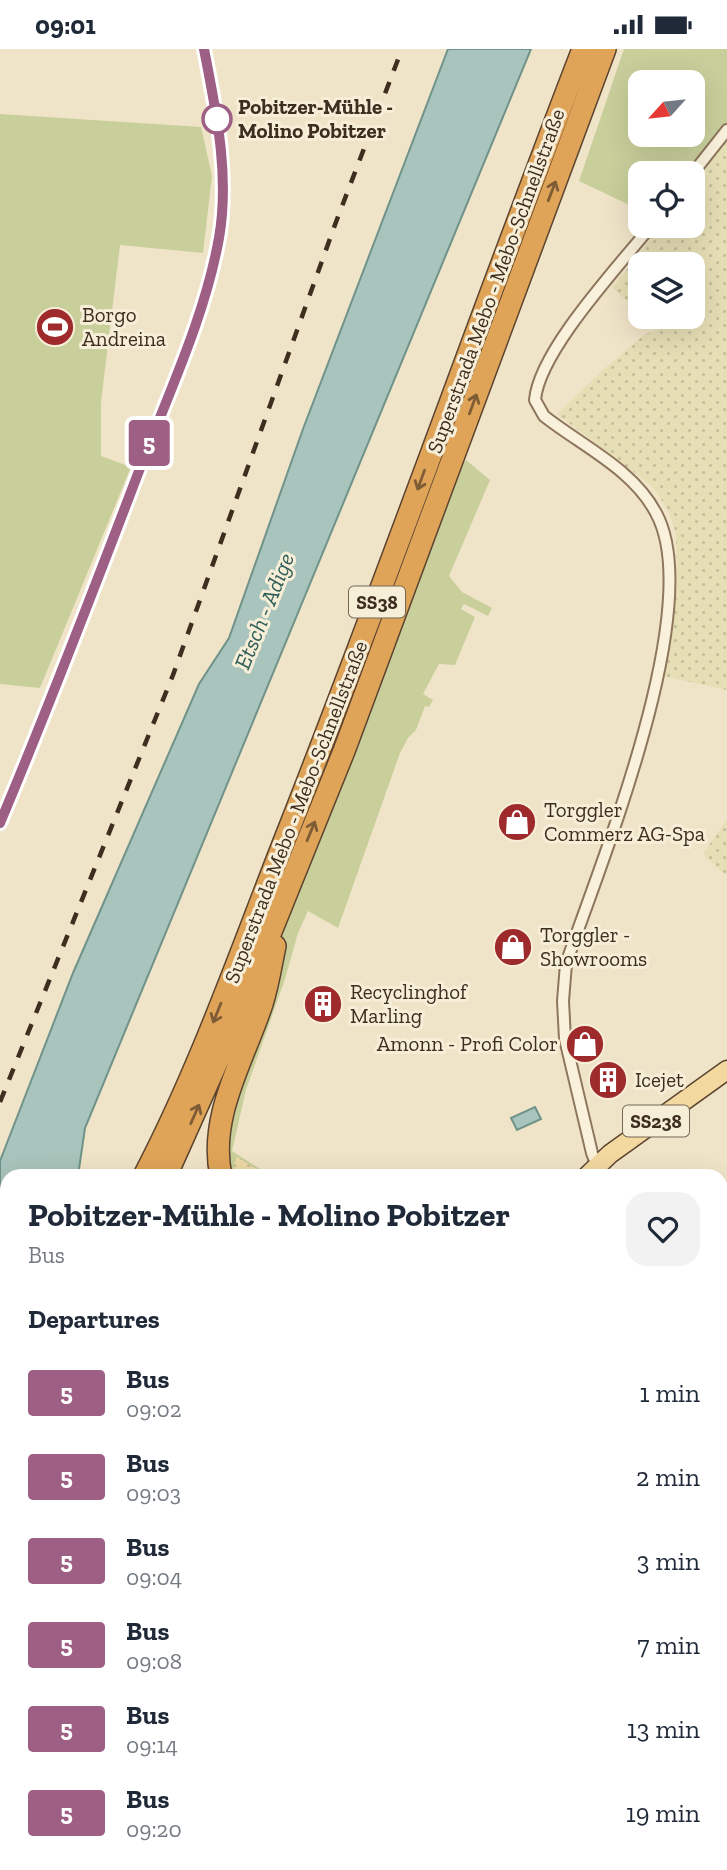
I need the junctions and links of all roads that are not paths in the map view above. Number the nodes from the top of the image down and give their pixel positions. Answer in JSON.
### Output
{"nodes":[{"id":1,"x":204,"y":49,"type":"edge"},
{"id":2,"x":583,"y":49,"type":"edge"},
{"id":3,"x":606,"y":49,"type":"edge"},
{"id":4,"x":727,"y":130,"type":"edge"},
{"id":5,"x":702,"y":161,"type":"edge"},
{"id":6,"x":641,"y":238,"type":"edge"},
{"id":7,"x":0,"y":823,"type":"edge"},
{"id":8,"x":285,"y":895,"type":"junction"},
{"id":9,"x":727,"y":1070,"type":"edge"},
{"id":10,"x":148,"y":1169,"type":"edge"},
{"id":11,"x":169,"y":1169,"type":"edge"},
{"id":12,"x":220,"y":1169,"type":"edge"},
{"id":13,"x":592,"y":1169,"type":"edge"},
{"id":14,"x":594,"y":1169,"type":"edge"}],
"edges":[{"from":1,"to":7,"type":"street"},
{"from":2,"to":10,"type":"highway","name":"Superstrada Mebo - Mebo-Schnellstraße","number":"SS38","one_way":true},
{"from":8,"to":3,"type":"highway","name":"Superstrada Mebo - Mebo-Schnellstraße","number":"SS38","one_way":true},
{"from":4,"to":5,"type":"street"},
{"from":6,"to":13,"type":"street"},
{"from":11,"to":8,"type":"highway","name":"Superstrada Mebo - Mebo-Schnellstraße","number":"SS38","one_way":true},
{"from":8,"to":12,"type":"highway"},
{"from":9,"to":14,"type":"main road","number":"SS238"}]}
